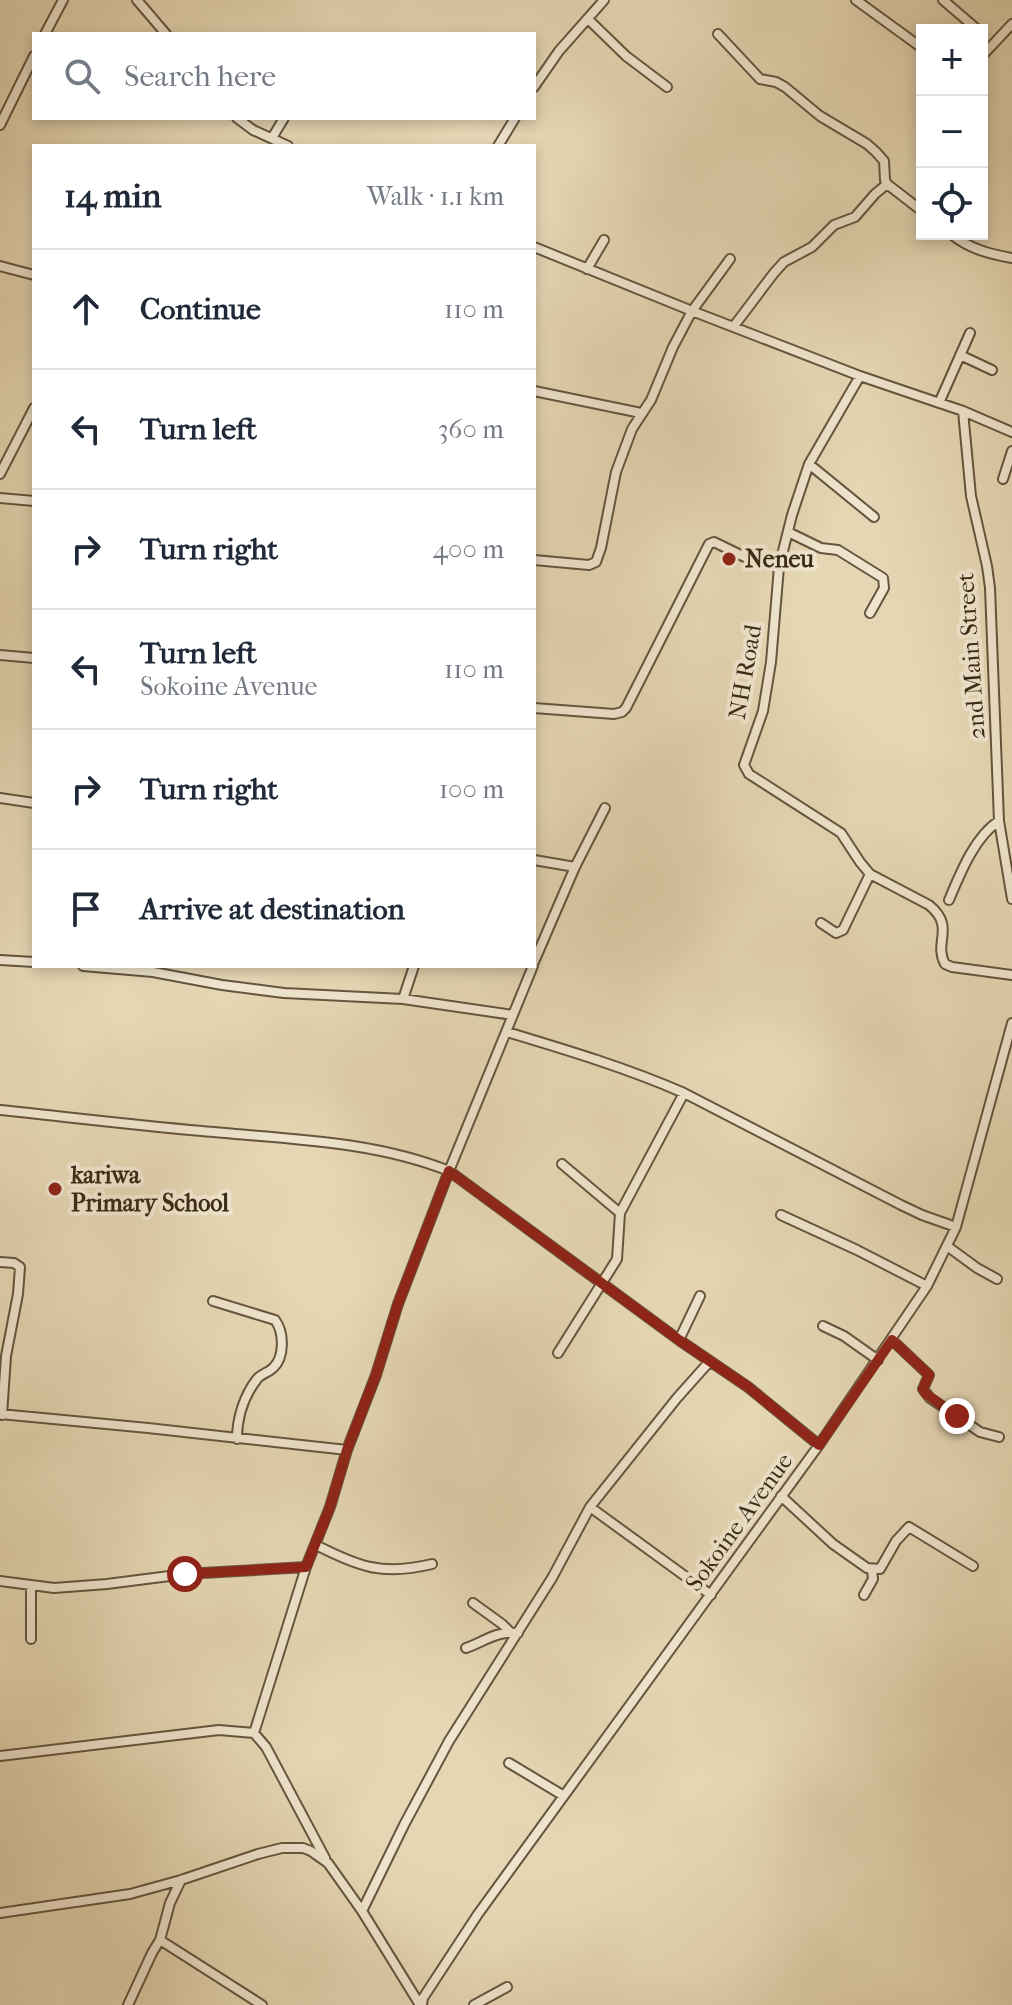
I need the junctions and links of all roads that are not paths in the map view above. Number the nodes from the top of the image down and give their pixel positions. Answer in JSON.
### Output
{"nodes":[{"id":1,"x":63,"y":0,"type":"edge"},
{"id":2,"x":137,"y":0,"type":"edge"},
{"id":3,"x":604,"y":0,"type":"edge"},
{"id":4,"x":856,"y":0,"type":"edge"},
{"id":5,"x":943,"y":0,"type":"edge"},
{"id":6,"x":588,"y":19,"type":"junction"},
{"id":7,"x":971,"y":24,"type":"edge"},
{"id":8,"x":1012,"y":24,"type":"edge"},
{"id":9,"x":46,"y":32,"type":"edge"},
{"id":10,"x":164,"y":32,"type":"edge"},
{"id":11,"x":718,"y":34,"type":"dead end"},
{"id":12,"x":988,"y":38,"type":"edge"},
{"id":13,"x":994,"y":43,"type":"junction"},
{"id":14,"x":916,"y":44,"type":"edge"},
{"id":15,"x":988,"y":50,"type":"edge"},
{"id":16,"x":32,"y":60,"type":"edge"},
{"id":17,"x":536,"y":84,"type":"edge"},
{"id":18,"x":667,"y":87,"type":"dead end"},
{"id":19,"x":240,"y":120,"type":"edge"},
{"id":20,"x":283,"y":120,"type":"edge"},
{"id":21,"x":514,"y":120,"type":"edge"},
{"id":22,"x":0,"y":125,"type":"edge"},
{"id":23,"x":272,"y":138,"type":"junction"},
{"id":24,"x":284,"y":144,"type":"edge"},
{"id":25,"x":499,"y":144,"type":"edge"},
{"id":26,"x":887,"y":184,"type":"junction"},
{"id":27,"x":916,"y":206,"type":"edge"},
{"id":28,"x":604,"y":240,"type":"dead end"},
{"id":29,"x":960,"y":240,"type":"edge"},
{"id":30,"x":536,"y":248,"type":"edge"},
{"id":31,"x":1012,"y":258,"type":"edge"},
{"id":32,"x":730,"y":259,"type":"dead end"},
{"id":33,"x":0,"y":266,"type":"edge"},
{"id":34,"x":587,"y":269,"type":"junction"},
{"id":35,"x":32,"y":274,"type":"edge"},
{"id":36,"x":692,"y":311,"type":"junction"},
{"id":37,"x":734,"y":326,"type":"junction"},
{"id":38,"x":970,"y":333,"type":"dead end"},
{"id":39,"x":960,"y":355,"type":"junction"},
{"id":40,"x":992,"y":370,"type":"dead end"},
{"id":41,"x":860,"y":376,"type":"junction"},
{"id":42,"x":536,"y":391,"type":"edge"},
{"id":43,"x":939,"y":403,"type":"junction"},
{"id":44,"x":963,"y":411,"type":"junction"},
{"id":45,"x":32,"y":412,"type":"edge"},
{"id":46,"x":641,"y":413,"type":"junction"},
{"id":47,"x":1012,"y":432,"type":"edge"},
{"id":48,"x":1012,"y":451,"type":"edge"},
{"id":49,"x":809,"y":464,"type":"junction"},
{"id":50,"x":0,"y":474,"type":"edge"},
{"id":51,"x":1003,"y":479,"type":"dead end"},
{"id":52,"x":0,"y":498,"type":"edge"},
{"id":53,"x":32,"y":501,"type":"edge"},
{"id":54,"x":874,"y":517,"type":"dead end"},
{"id":55,"x":788,"y":532,"type":"junction"},
{"id":56,"x":536,"y":560,"type":"edge"},
{"id":57,"x":779,"y":567,"type":"junction"},
{"id":58,"x":870,"y":613,"type":"dead end"},
{"id":59,"x":0,"y":655,"type":"edge"},
{"id":60,"x":32,"y":658,"type":"edge"},
{"id":61,"x":536,"y":708,"type":"edge"},
{"id":62,"x":0,"y":798,"type":"edge"},
{"id":63,"x":32,"y":803,"type":"edge"},
{"id":64,"x":605,"y":808,"type":"dead end"},
{"id":65,"x":999,"y":821,"type":"junction"},
{"id":66,"x":536,"y":860,"type":"edge"},
{"id":67,"x":575,"y":867,"type":"junction"},
{"id":68,"x":870,"y":874,"type":"junction"},
{"id":69,"x":1012,"y":899,"type":"edge"},
{"id":70,"x":949,"y":900,"type":"dead end"},
{"id":71,"x":821,"y":923,"type":"dead end"},
{"id":72,"x":536,"y":957,"type":"edge"},
{"id":73,"x":0,"y":960,"type":"edge"},
{"id":74,"x":32,"y":962,"type":"edge"},
{"id":75,"x":106,"y":968,"type":"edge"},
{"id":76,"x":413,"y":968,"type":"edge"},
{"id":77,"x":531,"y":968,"type":"edge"},
{"id":78,"x":1012,"y":975,"type":"edge"},
{"id":79,"x":403,"y":999,"type":"junction"},
{"id":80,"x":513,"y":1015,"type":"junction"},
{"id":81,"x":1012,"y":1023,"type":"edge"},
{"id":82,"x":507,"y":1032,"type":"junction"},
{"id":83,"x":684,"y":1093,"type":"junction"},
{"id":84,"x":0,"y":1110,"type":"edge"},
{"id":85,"x":562,"y":1164,"type":"dead end"},
{"id":86,"x":449,"y":1171,"type":"junction"},
{"id":87,"x":620,"y":1213,"type":"junction"},
{"id":88,"x":781,"y":1215,"type":"dead end"},
{"id":89,"x":956,"y":1227,"type":"junction"},
{"id":90,"x":947,"y":1246,"type":"junction"},
{"id":91,"x":0,"y":1262,"type":"edge"},
{"id":92,"x":997,"y":1279,"type":"dead end"},
{"id":93,"x":603,"y":1282,"type":"junction"},
{"id":94,"x":927,"y":1286,"type":"junction"},
{"id":95,"x":700,"y":1296,"type":"dead end"},
{"id":96,"x":213,"y":1301,"type":"dead end"},
{"id":97,"x":823,"y":1326,"type":"dead end"},
{"id":98,"x":679,"y":1340,"type":"junction"},
{"id":99,"x":892,"y":1340,"type":"junction"},
{"id":100,"x":558,"y":1353,"type":"dead end"},
{"id":101,"x":878,"y":1360,"type":"junction"},
{"id":102,"x":710,"y":1361,"type":"junction"},
{"id":103,"x":1,"y":1414,"type":"edge"},
{"id":104,"x":999,"y":1437,"type":"dead end"},
{"id":105,"x":237,"y":1439,"type":"junction"},
{"id":106,"x":819,"y":1445,"type":"junction"},
{"id":107,"x":347,"y":1450,"type":"junction"},
{"id":108,"x":781,"y":1496,"type":"junction"},
{"id":109,"x":590,"y":1507,"type":"junction"},
{"id":110,"x":316,"y":1545,"type":"junction"},
{"id":111,"x":432,"y":1564,"type":"dead end"},
{"id":112,"x":973,"y":1566,"type":"dead end"},
{"id":113,"x":306,"y":1567,"type":"junction"},
{"id":114,"x":872,"y":1570,"type":"junction"},
{"id":115,"x":0,"y":1581,"type":"edge"},
{"id":116,"x":31,"y":1586,"type":"junction"},
{"id":117,"x":711,"y":1595,"type":"junction"},
{"id":118,"x":864,"y":1595,"type":"dead end"},
{"id":119,"x":473,"y":1603,"type":"dead end"},
{"id":120,"x":514,"y":1633,"type":"junction"},
{"id":121,"x":31,"y":1639,"type":"dead end"},
{"id":122,"x":466,"y":1648,"type":"dead end"},
{"id":123,"x":254,"y":1733,"type":"junction"},
{"id":124,"x":0,"y":1756,"type":"edge"},
{"id":125,"x":509,"y":1763,"type":"dead end"},
{"id":126,"x":564,"y":1796,"type":"junction"},
{"id":127,"x":328,"y":1863,"type":"junction"},
{"id":128,"x":181,"y":1880,"type":"junction"},
{"id":129,"x":362,"y":1911,"type":"junction"},
{"id":130,"x":0,"y":1913,"type":"edge"},
{"id":131,"x":160,"y":1940,"type":"junction"},
{"id":132,"x":507,"y":1987,"type":"dead end"},
{"id":133,"x":422,"y":2003,"type":"edge"},
{"id":134,"x":128,"y":2005,"type":"edge"},
{"id":135,"x":262,"y":2005,"type":"edge"},
{"id":136,"x":431,"y":2005,"type":"edge"},
{"id":137,"x":474,"y":2005,"type":"edge"}],
"edges":[{"from":1,"to":9,"type":"street"},
{"from":2,"to":10,"type":"street"},
{"from":3,"to":6,"type":"street"},
{"from":4,"to":14,"type":"street"},
{"from":5,"to":7,"type":"street"},
{"from":6,"to":17,"type":"street"},
{"from":6,"to":18,"type":"street"},
{"from":8,"to":13,"type":"street"},
{"from":11,"to":26,"type":"street"},
{"from":12,"to":13,"type":"street"},
{"from":13,"to":15,"type":"street"},
{"from":16,"to":22,"type":"street"},
{"from":19,"to":23,"type":"street"},
{"from":20,"to":23,"type":"street"},
{"from":21,"to":25,"type":"street"},
{"from":23,"to":24,"type":"street"},
{"from":26,"to":27,"type":"street"},
{"from":26,"to":37,"type":"street"},
{"from":28,"to":34,"type":"street"},
{"from":29,"to":31,"type":"street"},
{"from":30,"to":34,"type":"street"},
{"from":32,"to":36,"type":"street"},
{"from":33,"to":35,"type":"street"},
{"from":34,"to":36,"type":"street"},
{"from":36,"to":37,"type":"street"},
{"from":36,"to":46,"type":"street"},
{"from":37,"to":41,"type":"street"},
{"from":38,"to":39,"type":"street"},
{"from":39,"to":40,"type":"street"},
{"from":39,"to":43,"type":"street"},
{"from":41,"to":43,"type":"street"},
{"from":41,"to":49,"type":"street","name":"NH Road"},
{"from":42,"to":46,"type":"street"},
{"from":43,"to":44,"type":"street"},
{"from":44,"to":47,"type":"street"},
{"from":44,"to":65,"type":"street","name":"2nd Main Street"},
{"from":45,"to":50,"type":"street"},
{"from":46,"to":56,"type":"street"},
{"from":48,"to":51,"type":"street"},
{"from":49,"to":54,"type":"street"},
{"from":49,"to":55,"type":"street","name":"NH Road"},
{"from":52,"to":53,"type":"street"},
{"from":55,"to":57,"type":"street","name":"NH Road"},
{"from":55,"to":58,"type":"street"},
{"from":57,"to":61,"type":"street"},
{"from":57,"to":68,"type":"street","name":"NH Road"},
{"from":59,"to":60,"type":"street"},
{"from":62,"to":63,"type":"street"},
{"from":64,"to":67,"type":"street"},
{"from":65,"to":69,"type":"street","name":"2nd Main Street"},
{"from":65,"to":70,"type":"street"},
{"from":66,"to":67,"type":"street"},
{"from":67,"to":72,"type":"street"},
{"from":68,"to":71,"type":"street"},
{"from":68,"to":78,"type":"street","name":"NH Road"},
{"from":73,"to":74,"type":"street"},
{"from":75,"to":79,"type":"street"},
{"from":76,"to":79,"type":"street"},
{"from":77,"to":80,"type":"street"},
{"from":79,"to":80,"type":"street"},
{"from":80,"to":82,"type":"street"},
{"from":81,"to":89,"type":"street","name":"Sokoine Avenue"},
{"from":82,"to":83,"type":"street"},
{"from":82,"to":86,"type":"street"},
{"from":83,"to":87,"type":"street"},
{"from":83,"to":89,"type":"street"},
{"from":84,"to":86,"type":"street"},
{"from":85,"to":87,"type":"street"},
{"from":86,"to":93,"type":"street"},
{"from":86,"to":107,"type":"street"},
{"from":87,"to":93,"type":"street"},
{"from":88,"to":94,"type":"street"},
{"from":89,"to":90,"type":"street","name":"Sokoine Avenue"},
{"from":90,"to":92,"type":"street"},
{"from":90,"to":94,"type":"street","name":"Sokoine Avenue"},
{"from":91,"to":103,"type":"street"},
{"from":93,"to":98,"type":"street"},
{"from":93,"to":100,"type":"street"},
{"from":94,"to":99,"type":"street","name":"Sokoine Avenue"},
{"from":95,"to":98,"type":"street"},
{"from":96,"to":105,"type":"street"},
{"from":97,"to":101,"type":"street"},
{"from":98,"to":102,"type":"street"},
{"from":99,"to":101,"type":"street","name":"Sokoine Avenue"},
{"from":99,"to":104,"type":"street"},
{"from":101,"to":106,"type":"street","name":"Sokoine Avenue"},
{"from":102,"to":106,"type":"street"},
{"from":102,"to":109,"type":"street"},
{"from":103,"to":105,"type":"street"},
{"from":105,"to":107,"type":"street"},
{"from":106,"to":108,"type":"street","name":"Sokoine Avenue"},
{"from":107,"to":110,"type":"street"},
{"from":108,"to":114,"type":"street"},
{"from":108,"to":117,"type":"street","name":"Sokoine Avenue"},
{"from":109,"to":117,"type":"street"},
{"from":109,"to":120,"type":"street"},
{"from":110,"to":111,"type":"street"},
{"from":110,"to":113,"type":"street"},
{"from":112,"to":114,"type":"street"},
{"from":113,"to":116,"type":"street"},
{"from":113,"to":123,"type":"street"},
{"from":114,"to":118,"type":"street"},
{"from":115,"to":116,"type":"street"},
{"from":116,"to":121,"type":"street"},
{"from":117,"to":126,"type":"street","name":"Sokoine Avenue"},
{"from":119,"to":120,"type":"street"},
{"from":120,"to":122,"type":"street"},
{"from":120,"to":129,"type":"street"},
{"from":123,"to":124,"type":"street"},
{"from":123,"to":127,"type":"street"},
{"from":125,"to":126,"type":"street"},
{"from":126,"to":133,"type":"street","name":"Sokoine Avenue"},
{"from":127,"to":128,"type":"street"},
{"from":127,"to":129,"type":"street"},
{"from":128,"to":130,"type":"street"},
{"from":128,"to":131,"type":"street"},
{"from":129,"to":133,"type":"street"},
{"from":131,"to":134,"type":"street"},
{"from":131,"to":135,"type":"street"},
{"from":132,"to":137,"type":"street"},
{"from":133,"to":136,"type":"street"}]}
